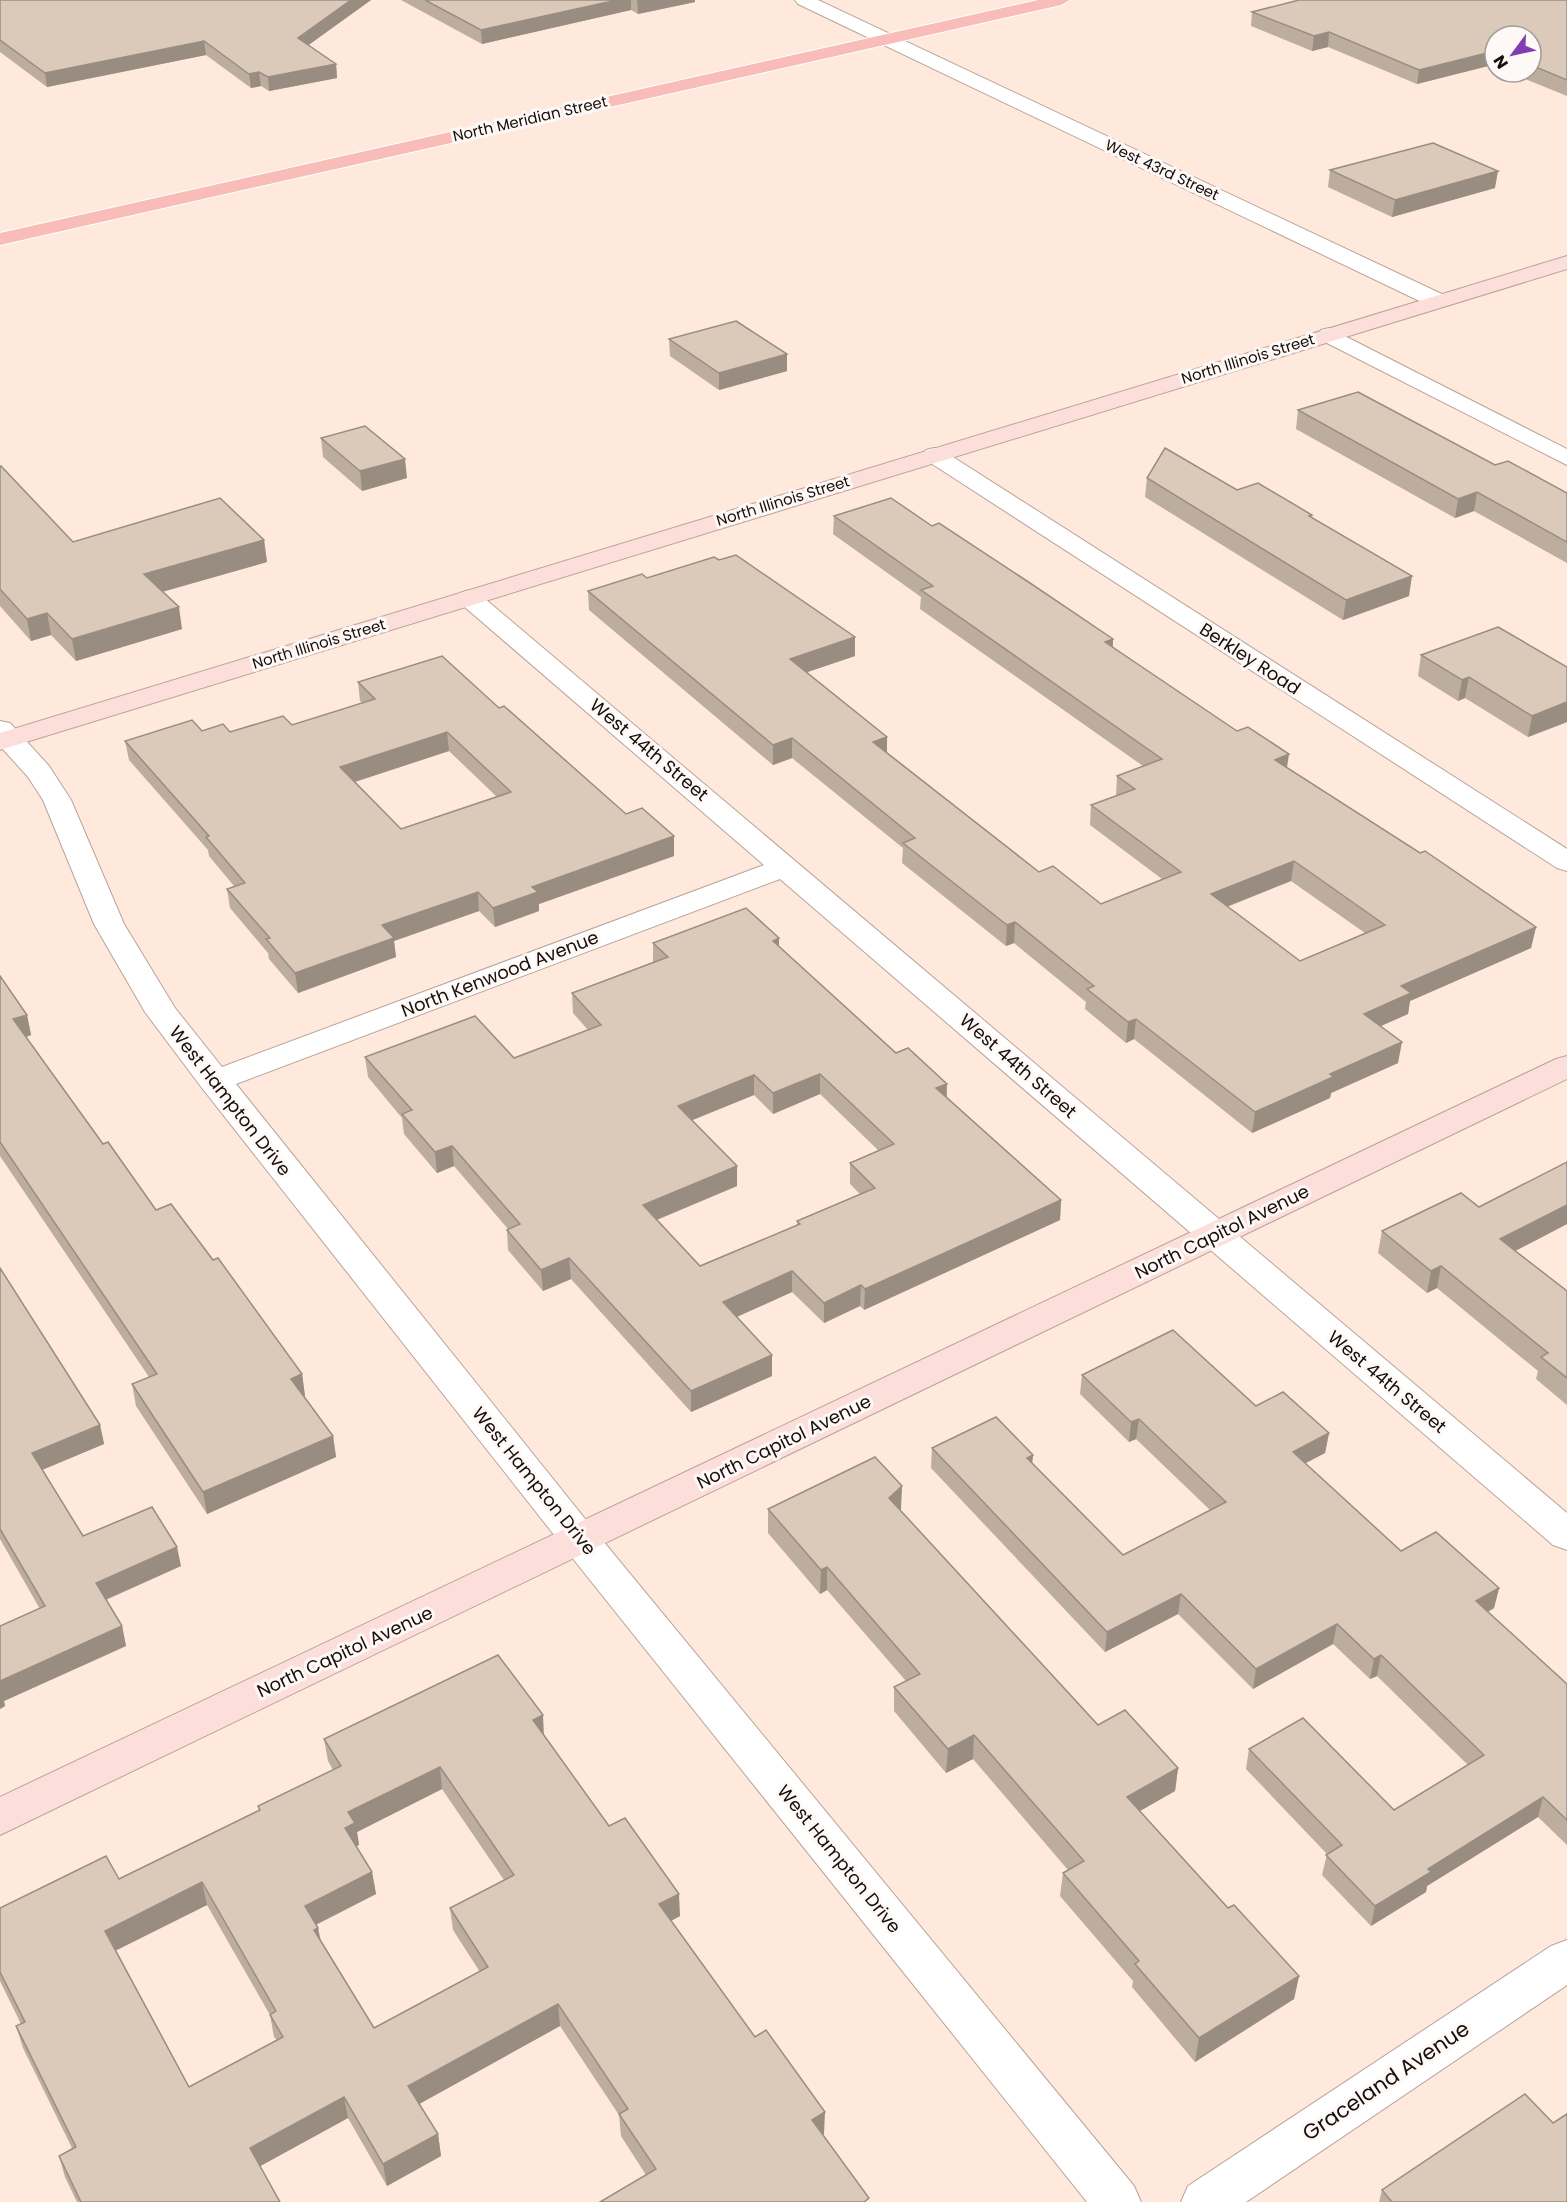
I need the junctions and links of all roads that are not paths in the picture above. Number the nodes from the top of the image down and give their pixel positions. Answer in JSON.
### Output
{"nodes":[{"id":1,"x":804,"y":0,"type":"edge"},
{"id":2,"x":1061,"y":0,"type":"edge"},
{"id":3,"x":886,"y":39,"type":"junction"},
{"id":4,"x":0,"y":239,"type":"edge"},
{"id":5,"x":1567,"y":262,"type":"edge"},
{"id":6,"x":1438,"y":301,"type":"junction"},
{"id":7,"x":1329,"y":335,"type":"junction"},
{"id":8,"x":934,"y":455,"type":"junction"},
{"id":9,"x":1567,"y":458,"type":"edge"},
{"id":10,"x":469,"y":598,"type":"junction"},
{"id":11,"x":3,"y":737,"type":"edge"},
{"id":12,"x":1567,"y":862,"type":"edge"},
{"id":13,"x":786,"y":867,"type":"junction"},
{"id":14,"x":1567,"y":1066,"type":"edge"},
{"id":15,"x":214,"y":1081,"type":"junction"},
{"id":16,"x":1215,"y":1236,"type":"junction"},
{"id":17,"x":1567,"y":1535,"type":"edge"},
{"id":18,"x":580,"y":1540,"type":"junction"},
{"id":19,"x":0,"y":1816,"type":"edge"},
{"id":20,"x":1567,"y":1960,"type":"edge"},
{"id":21,"x":1117,"y":2202,"type":"edge"},
{"id":22,"x":1205,"y":2202,"type":"edge"}],
"edges":[{"from":1,"to":3,"type":"street","name":"West 43rd Street"},
{"from":2,"to":3,"type":"main road","name":"North Meridian Street"},
{"from":3,"to":4,"type":"main road","name":"North Meridian Street"},
{"from":3,"to":6,"type":"street","name":"West 43rd Street"},
{"from":5,"to":6,"type":"street","name":"North Illinois Street"},
{"from":6,"to":7,"type":"street","name":"North Illinois Street"},
{"from":7,"to":8,"type":"street","name":"North Illinois Street"},
{"from":7,"to":9,"type":"street"},
{"from":8,"to":10,"type":"street","name":"North Illinois Street"},
{"from":8,"to":12,"type":"street","name":"Berkley Road"},
{"from":10,"to":11,"type":"street","name":"North Illinois Street"},
{"from":10,"to":13,"type":"street","name":"West 44th Street"},
{"from":11,"to":15,"type":"street","name":"West Hampton Drive"},
{"from":13,"to":15,"type":"street","name":"North Kenwood Avenue"},
{"from":13,"to":16,"type":"street","name":"West 44th Street"},
{"from":14,"to":16,"type":"street","name":"North Capitol Avenue"},
{"from":15,"to":18,"type":"street","name":"West Hampton Drive"},
{"from":16,"to":17,"type":"street","name":"West 44th Street"},
{"from":16,"to":18,"type":"street","name":"North Capitol Avenue"},
{"from":18,"to":19,"type":"street","name":"North Capitol Avenue"},
{"from":18,"to":21,"type":"street","name":"West Hampton Drive"},
{"from":20,"to":22,"type":"street","name":"Graceland Avenue"}]}
